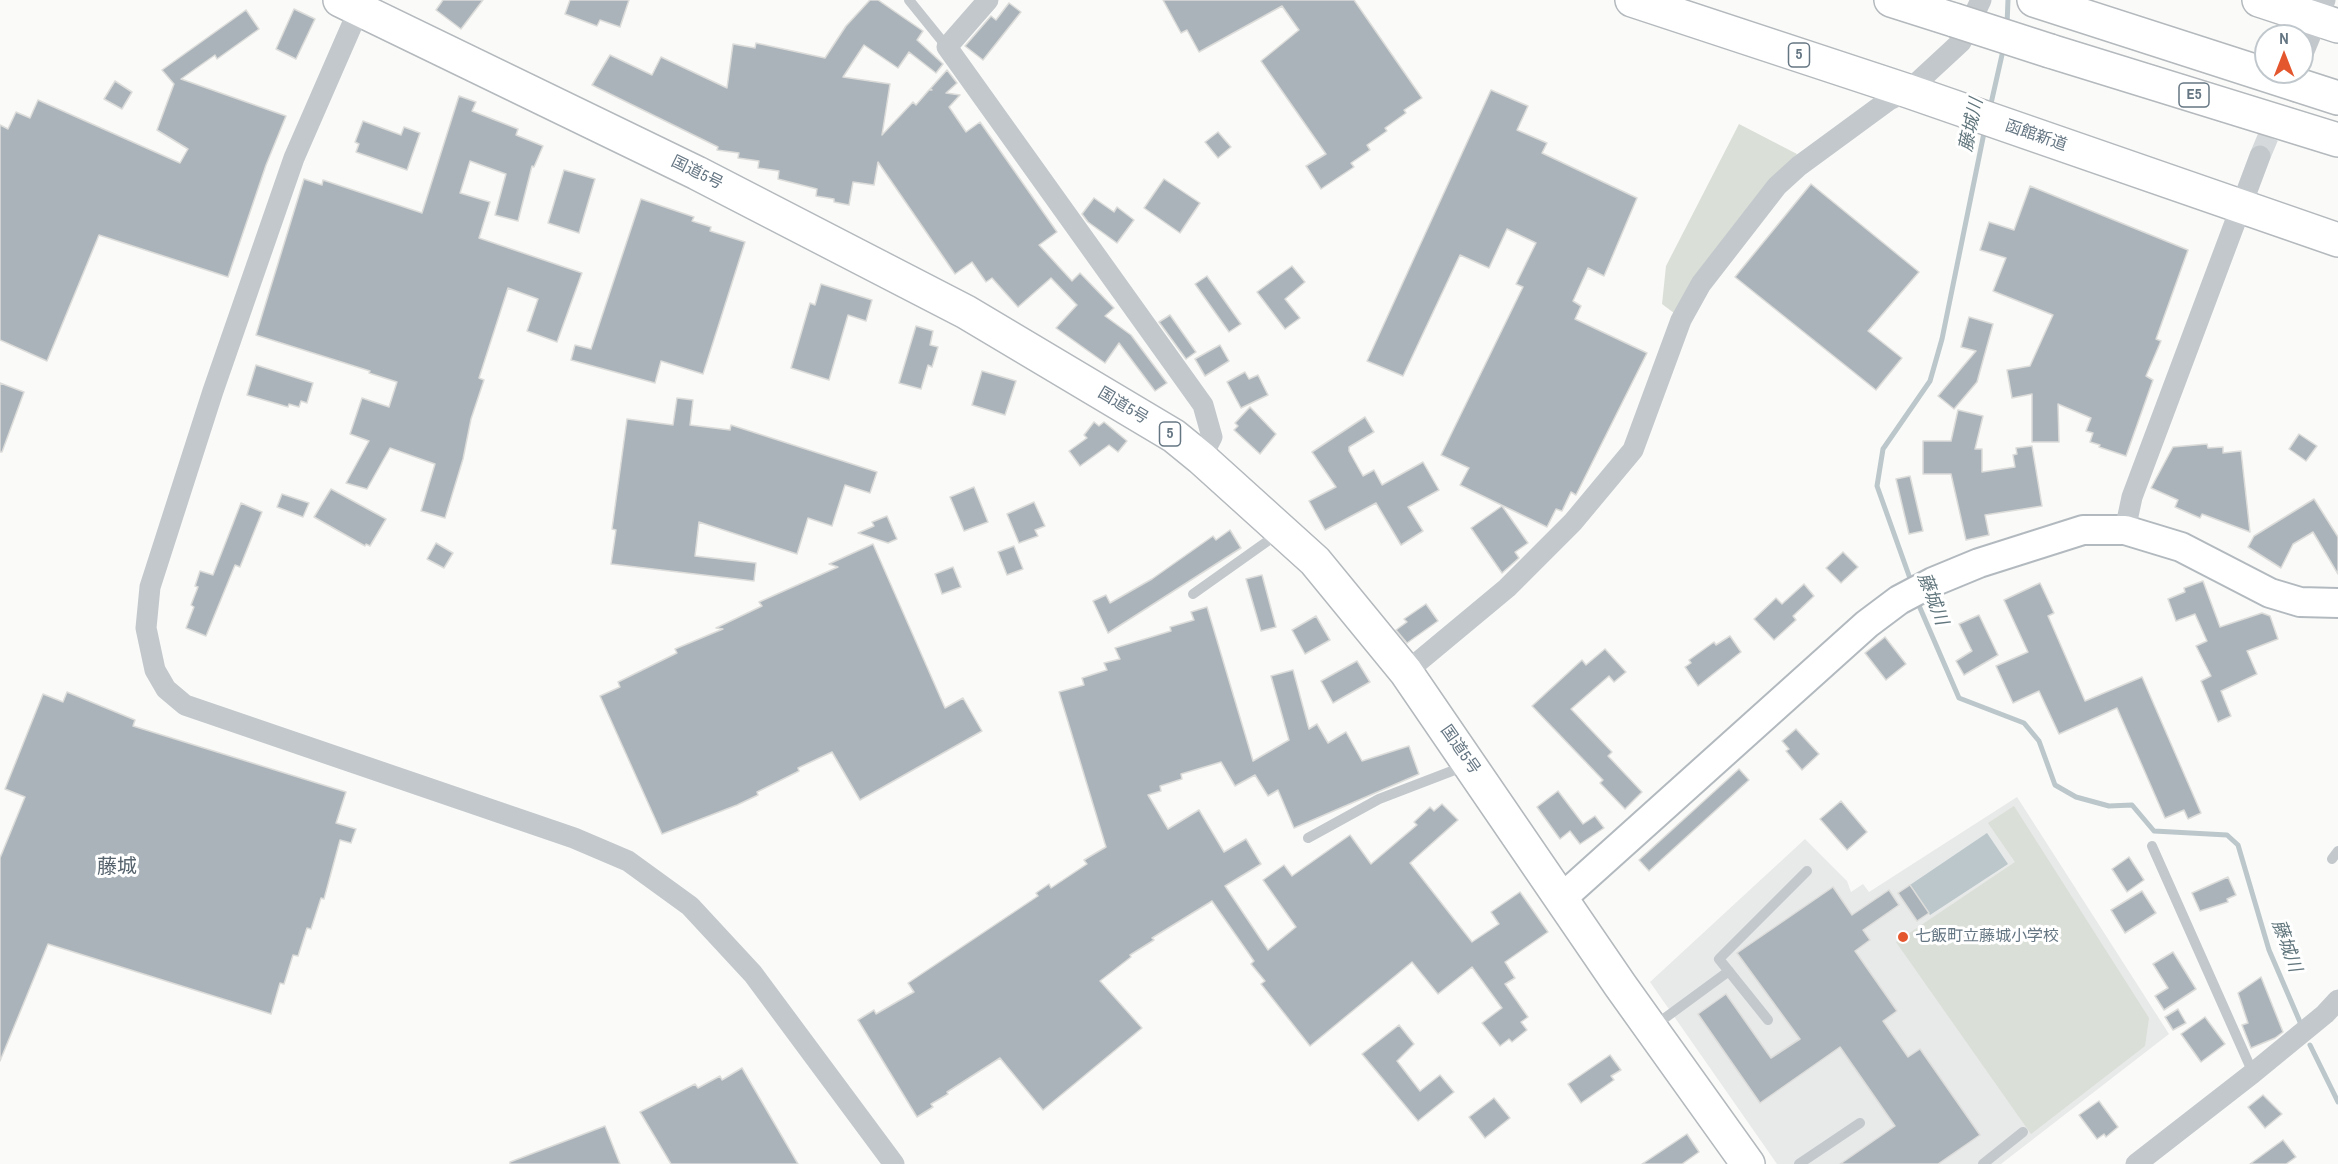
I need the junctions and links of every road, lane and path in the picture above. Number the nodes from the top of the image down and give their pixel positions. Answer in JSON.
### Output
{"nodes":[{"id":1,"x":909,"y":0,"type":"edge"},
{"id":2,"x":988,"y":0,"type":"edge"},
{"id":3,"x":1632,"y":0,"type":"edge"},
{"id":4,"x":1891,"y":0,"type":"edge"},
{"id":5,"x":1982,"y":0,"type":"edge"},
{"id":6,"x":2259,"y":0,"type":"edge"},
{"id":7,"x":350,"y":4,"type":"edge"},
{"id":8,"x":2049,"y":5,"type":"edge"},
{"id":9,"x":2326,"y":15,"type":"edge"},
{"id":10,"x":2314,"y":36,"type":"edge"},
{"id":11,"x":947,"y":46,"type":"junction"},
{"id":12,"x":1908,"y":91,"type":"junction"},
{"id":13,"x":2338,"y":98,"type":"edge"},
{"id":14,"x":2338,"y":140,"type":"edge"},
{"id":15,"x":2260,"y":156,"type":"tunnel mouth"},
{"id":16,"x":2242,"y":208,"type":"junction"},
{"id":17,"x":2338,"y":240,"type":"edge"},
{"id":18,"x":1201,"y":458,"type":"junction"},
{"id":19,"x":2125,"y":530,"type":"junction"},
{"id":20,"x":1282,"y":531,"type":"junction"},
{"id":21,"x":1193,"y":594,"type":"dead end"},
{"id":22,"x":2338,"y":603,"type":"edge"},
{"id":23,"x":1406,"y":672,"type":"junction"},
{"id":24,"x":1469,"y":764,"type":"junction"},
{"id":25,"x":1308,"y":838,"type":"dead end"},
{"id":26,"x":2152,"y":846,"type":"dead end"},
{"id":27,"x":1808,"y":871,"type":"dead end"},
{"id":28,"x":1562,"y":898,"type":"junction"},
{"id":29,"x":1729,"y":971,"type":"junction"},
{"id":30,"x":2338,"y":999,"type":"edge"},
{"id":31,"x":1768,"y":1020,"type":"dead end"},
{"id":32,"x":1651,"y":1028,"type":"junction"},
{"id":33,"x":2253,"y":1073,"type":"junction"},
{"id":34,"x":1860,"y":1123,"type":"dead end"},
{"id":35,"x":2023,"y":1132,"type":"dead end"},
{"id":36,"x":894,"y":1164,"type":"edge"},
{"id":37,"x":1748,"y":1164,"type":"edge"},
{"id":38,"x":1799,"y":1164,"type":"edge"},
{"id":39,"x":1983,"y":1164,"type":"edge"},
{"id":40,"x":2136,"y":1164,"type":"edge"}],
"edges":[{"from":1,"to":11,"type":"lane"},
{"from":2,"to":11,"type":"street"},
{"from":3,"to":12,"type":"highway","name":"函館新道","number":"5"},
{"from":4,"to":14,"type":"highway","number":"E5","bridge":true},
{"from":5,"to":12,"type":"street"},
{"from":6,"to":9,"type":"highway"},
{"from":7,"to":18,"type":"highway","name":"国道5号","number":"5"},
{"from":7,"to":36,"type":"street"},
{"from":8,"to":13,"type":"highway"},
{"from":9,"to":10,"type":"street"},
{"from":11,"to":18,"type":"street"},
{"from":12,"to":16,"type":"highway","name":"函館新道","number":"5"},
{"from":12,"to":23,"type":"street"},
{"from":15,"to":16,"type":"street"},
{"from":16,"to":17,"type":"highway","name":"函館新道","number":"5"},
{"from":16,"to":19,"type":"street"},
{"from":18,"to":20,"type":"highway","name":"国道5号","number":"5"},
{"from":19,"to":22,"type":"street"},
{"from":19,"to":28,"type":"street"},
{"from":20,"to":21,"type":"lane"},
{"from":20,"to":23,"type":"highway","name":"国道5号","number":"5"},
{"from":23,"to":24,"type":"highway","name":"国道5号","number":"5"},
{"from":24,"to":25,"type":"lane"},
{"from":24,"to":28,"type":"highway","name":"国道5号","number":"5"},
{"from":26,"to":33,"type":"lane"},
{"from":27,"to":29,"type":"lane"},
{"from":28,"to":32,"type":"highway","name":"国道5号","number":"5"},
{"from":29,"to":31,"type":"lane"},
{"from":29,"to":32,"type":"lane"},
{"from":30,"to":33,"type":"street"},
{"from":32,"to":37,"type":"highway","name":"国道5号","number":"5"},
{"from":33,"to":40,"type":"street"},
{"from":34,"to":38,"type":"lane"},
{"from":35,"to":39,"type":"lane"}]}
